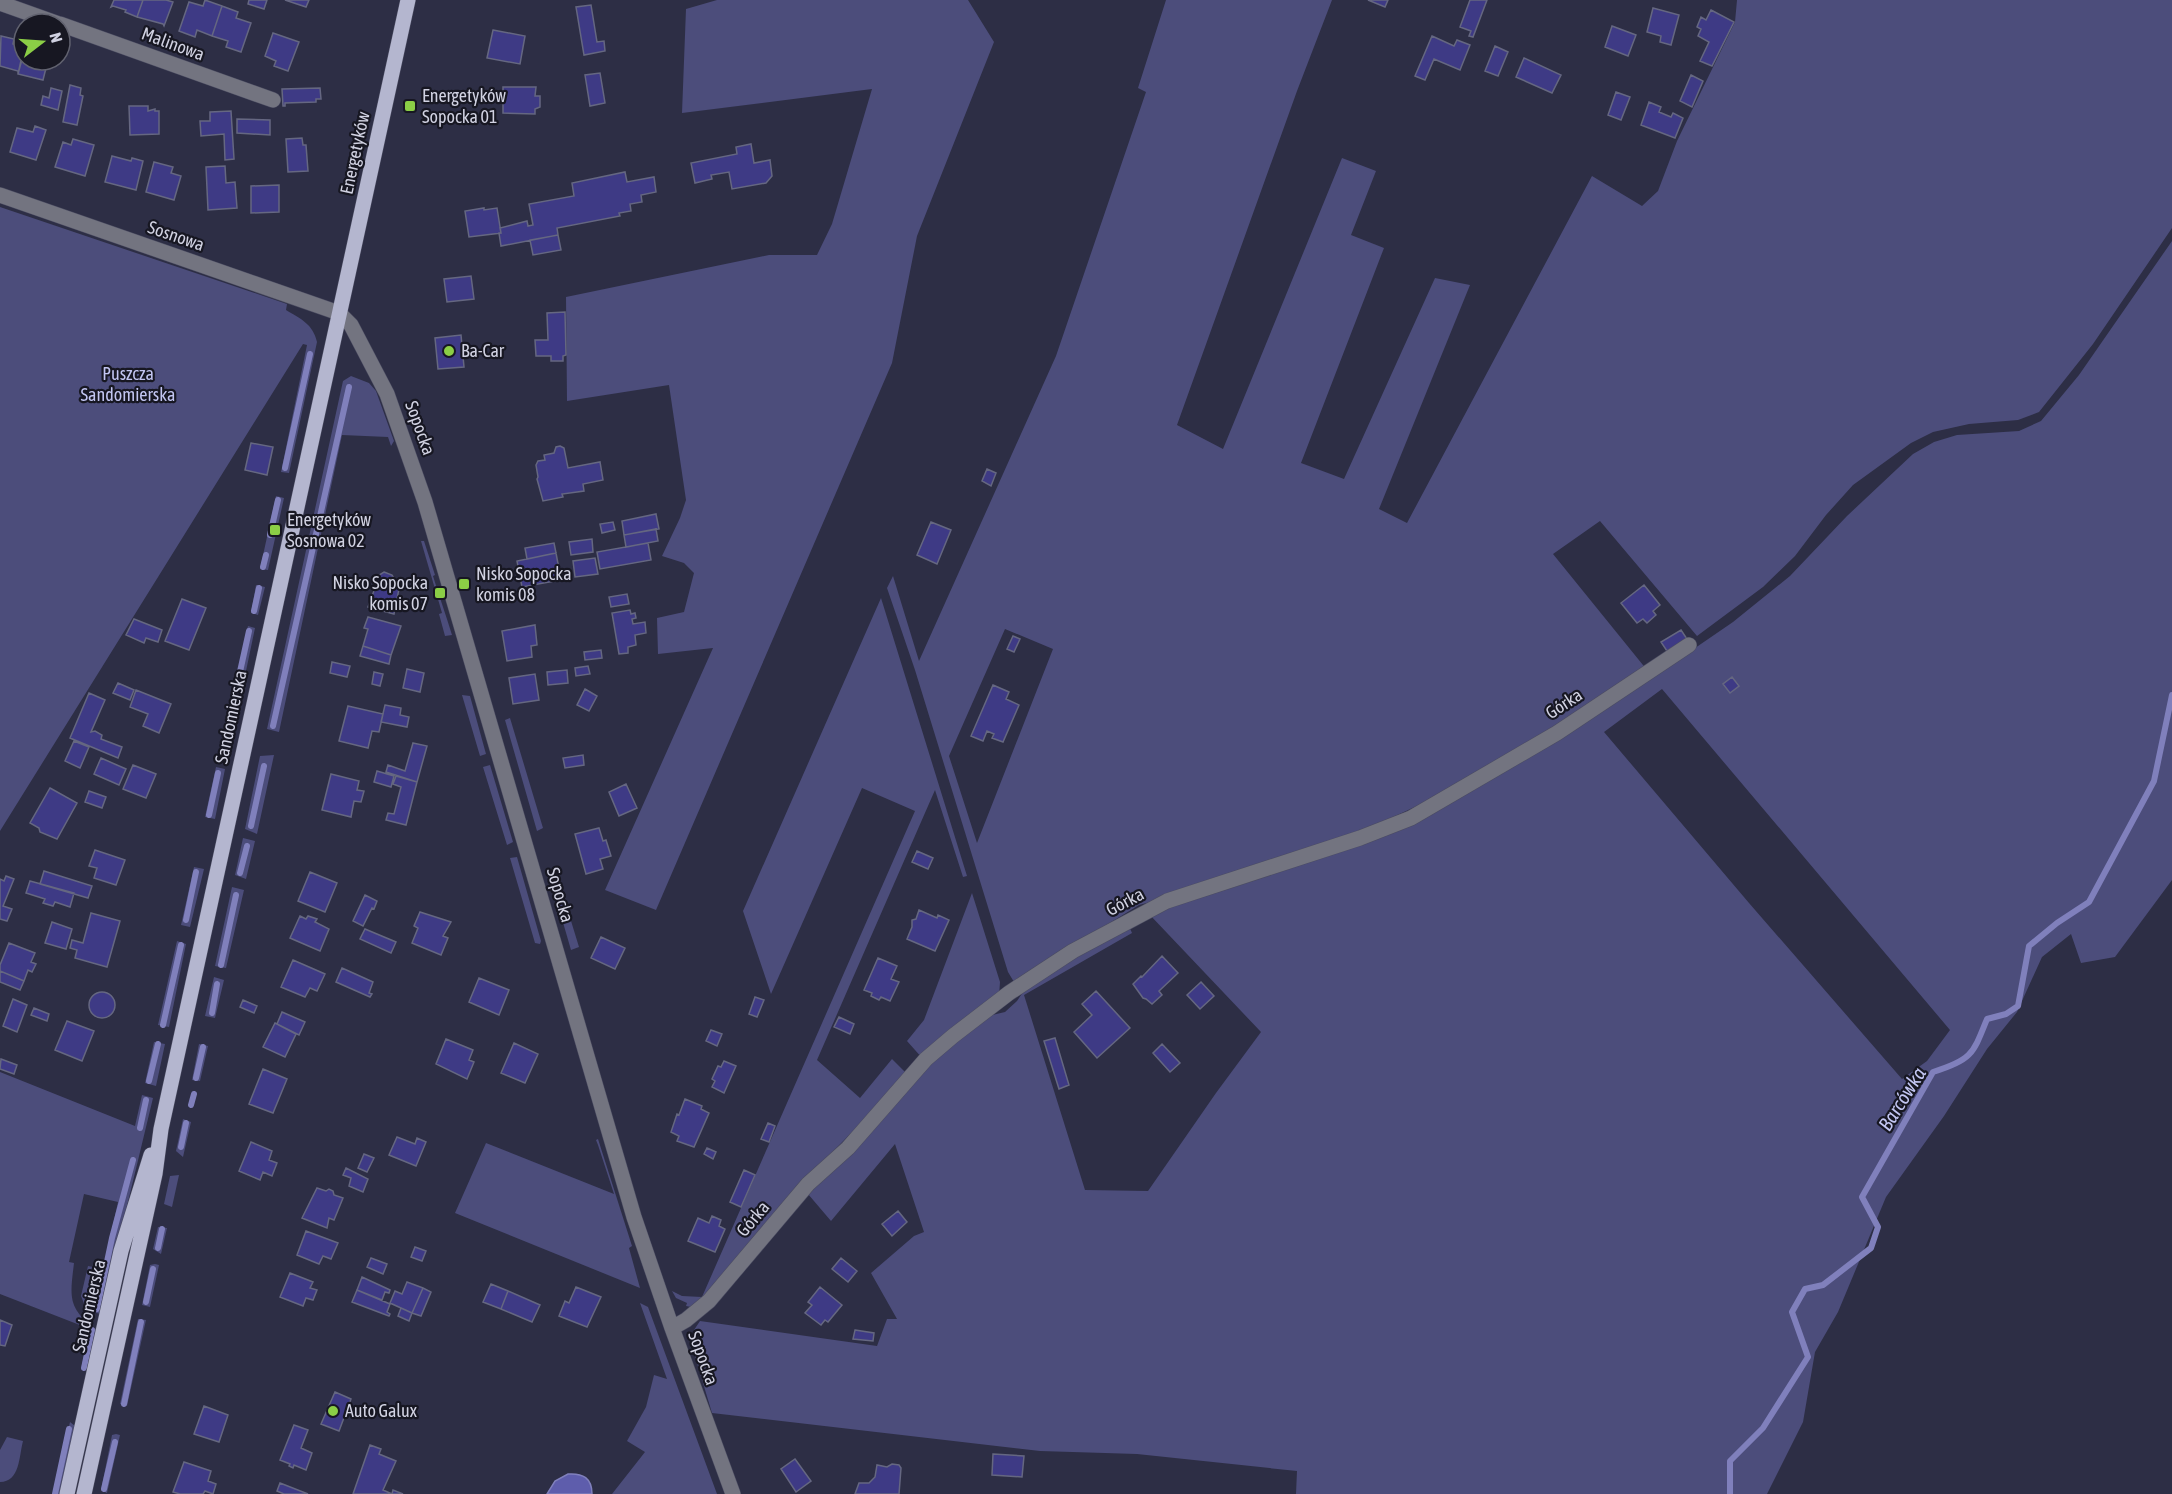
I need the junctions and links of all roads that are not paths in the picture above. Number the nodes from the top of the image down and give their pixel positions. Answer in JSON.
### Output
{"nodes":[{"id":1,"x":408,"y":0,"type":"edge"},
{"id":2,"x":0,"y":3,"type":"edge"},
{"id":3,"x":26,"y":12,"type":"edge"},
{"id":4,"x":72,"y":28,"type":"edge"},
{"id":5,"x":273,"y":100,"type":"dead end"},
{"id":6,"x":0,"y":195,"type":"edge"},
{"id":7,"x":339,"y":313,"type":"junction"},
{"id":8,"x":1689,"y":645,"type":"dead end"},
{"id":9,"x":161,"y":1129,"type":"junction"},
{"id":10,"x":672,"y":1328,"type":"junction"},
{"id":11,"x":67,"y":1494,"type":"edge"},
{"id":12,"x":84,"y":1494,"type":"edge"},
{"id":13,"x":733,"y":1494,"type":"edge"}],
"edges":[{"from":1,"to":7,"type":"main road","name":"Energetyków"},
{"from":2,"to":3,"type":"street","name":"Malinowa"},
{"from":4,"to":5,"type":"street","name":"Malinowa"},
{"from":6,"to":7,"type":"street","name":"Sosnowa"},
{"from":7,"to":9,"type":"main road","name":"Sandomierska"},
{"from":7,"to":10,"type":"street","name":"Sopocka"},
{"from":8,"to":10,"type":"street","name":"Górka"},
{"from":9,"to":11,"type":"main road","name":"Sandomierska"},
{"from":9,"to":12,"type":"main road","name":"Sandomierska"},
{"from":10,"to":13,"type":"street","name":"Sopocka"}]}
